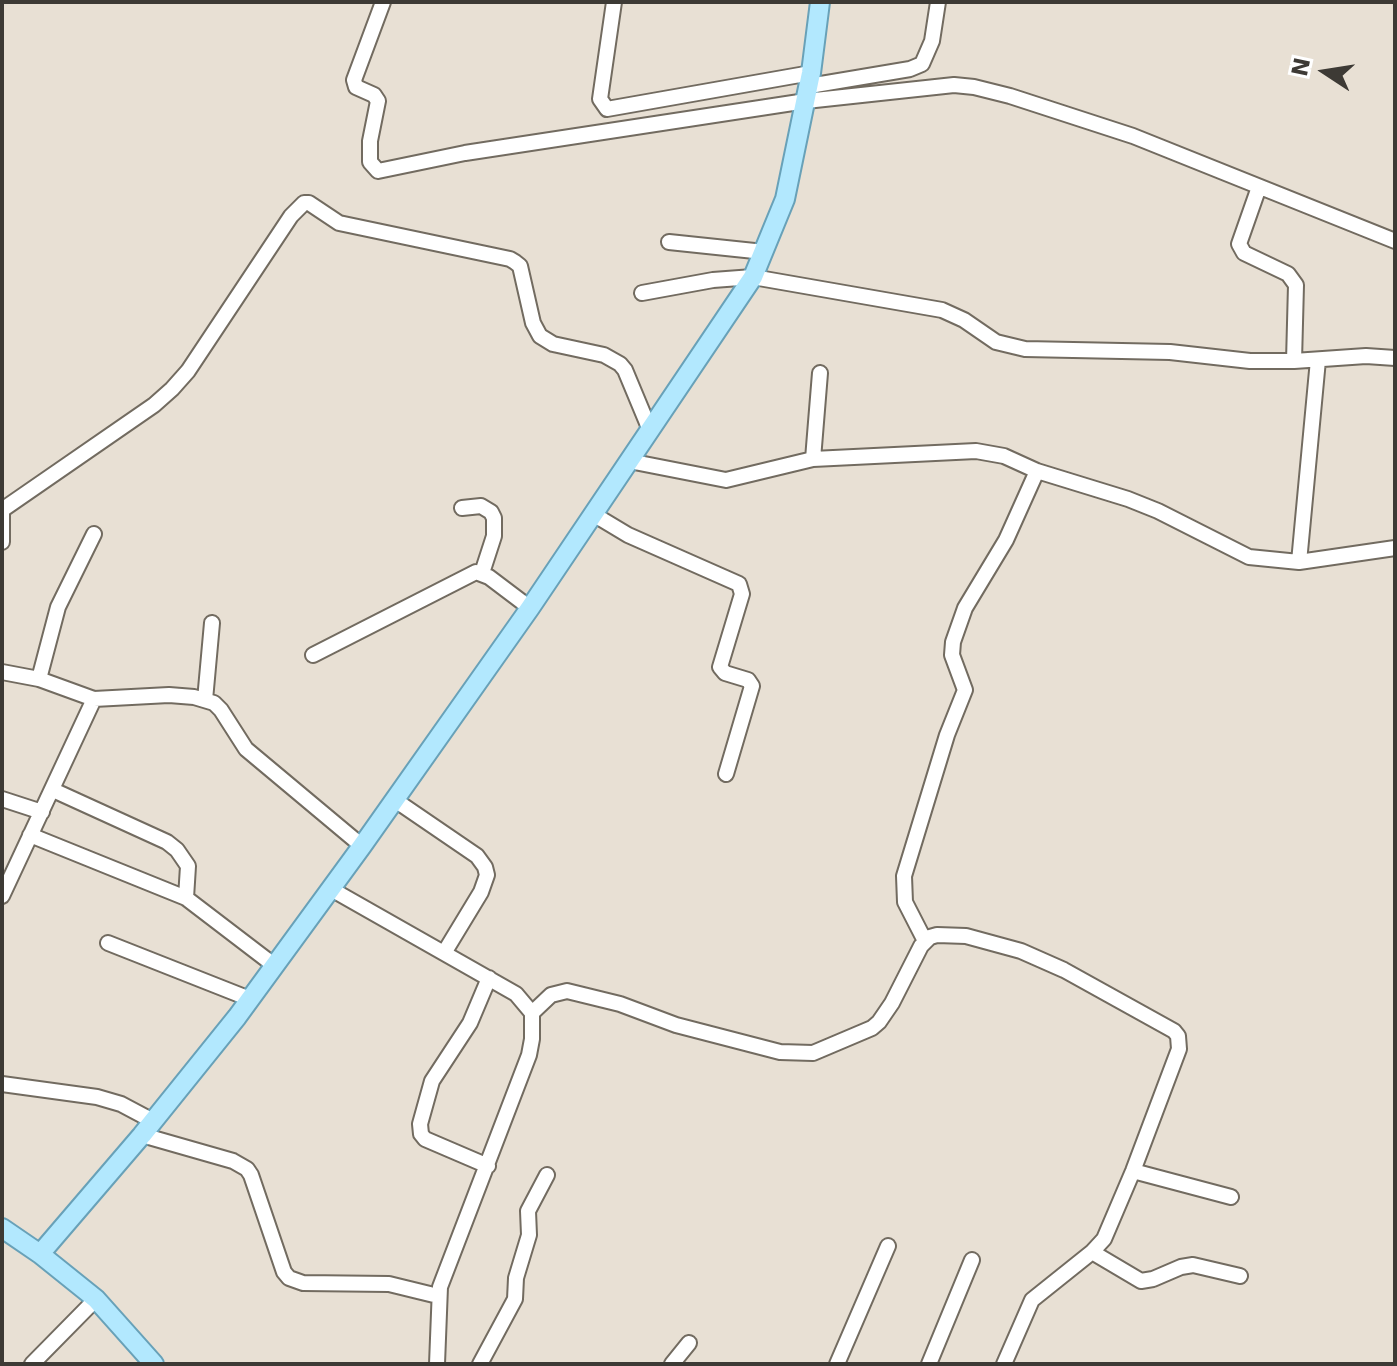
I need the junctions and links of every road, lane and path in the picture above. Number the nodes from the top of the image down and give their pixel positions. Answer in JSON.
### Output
{"nodes":[{"id":1,"x":383,"y":2,"type":"edge"},
{"id":2,"x":614,"y":2,"type":"edge"},
{"id":3,"x":820,"y":2,"type":"edge"},
{"id":4,"x":938,"y":2,"type":"edge"},
{"id":5,"x":809,"y":87,"type":"junction"},
{"id":6,"x":1259,"y":187,"type":"junction"},
{"id":7,"x":1395,"y":241,"type":"edge"},
{"id":8,"x":669,"y":242,"type":"dead end"},
{"id":9,"x":764,"y":252,"type":"junction"},
{"id":10,"x":753,"y":277,"type":"junction"},
{"id":11,"x":642,"y":293,"type":"dead end"},
{"id":12,"x":1395,"y":358,"type":"edge"},
{"id":13,"x":1318,"y":360,"type":"junction"},
{"id":14,"x":1294,"y":361,"type":"junction"},
{"id":15,"x":820,"y":373,"type":"dead end"},
{"id":16,"x":650,"y":430,"type":"junction"},
{"id":17,"x":813,"y":459,"type":"junction"},
{"id":18,"x":629,"y":461,"type":"junction"},
{"id":19,"x":1037,"y":471,"type":"junction"},
{"id":20,"x":462,"y":508,"type":"dead end"},
{"id":21,"x":2,"y":510,"type":"edge"},
{"id":22,"x":593,"y":514,"type":"junction"},
{"id":23,"x":94,"y":534,"type":"dead end"},
{"id":24,"x":2,"y":542,"type":"edge"},
{"id":25,"x":1395,"y":548,"type":"edge"},
{"id":26,"x":1299,"y":562,"type":"junction"},
{"id":27,"x":482,"y":573,"type":"junction"},
{"id":28,"x":530,"y":608,"type":"junction"},
{"id":29,"x":212,"y":623,"type":"dead end"},
{"id":30,"x":313,"y":655,"type":"dead end"},
{"id":31,"x":2,"y":672,"type":"edge"},
{"id":32,"x":39,"y":679,"type":"junction"},
{"id":33,"x":94,"y":699,"type":"junction"},
{"id":34,"x":205,"y":700,"type":"junction"},
{"id":35,"x":726,"y":774,"type":"dead end"},
{"id":36,"x":53,"y":790,"type":"junction"},
{"id":37,"x":2,"y":799,"type":"edge"},
{"id":38,"x":395,"y":800,"type":"junction"},
{"id":39,"x":42,"y":812,"type":"junction"},
{"id":40,"x":30,"y":835,"type":"junction"},
{"id":41,"x":362,"y":846,"type":"junction"},
{"id":42,"x":331,"y":889,"type":"junction"},
{"id":43,"x":2,"y":896,"type":"edge"},
{"id":44,"x":186,"y":898,"type":"junction"},
{"id":45,"x":925,"y":941,"type":"junction"},
{"id":46,"x":108,"y":943,"type":"dead end"},
{"id":47,"x":444,"y":953,"type":"junction"},
{"id":48,"x":275,"y":966,"type":"junction"},
{"id":49,"x":489,"y":978,"type":"junction"},
{"id":50,"x":250,"y":999,"type":"junction"},
{"id":51,"x":532,"y":1013,"type":"junction"},
{"id":52,"x":2,"y":1084,"type":"edge"},
{"id":53,"x":148,"y":1128,"type":"junction"},
{"id":54,"x":488,"y":1166,"type":"junction"},
{"id":55,"x":1133,"y":1171,"type":"junction"},
{"id":56,"x":547,"y":1175,"type":"dead end"},
{"id":57,"x":1231,"y":1197,"type":"dead end"},
{"id":58,"x":2,"y":1228,"type":"edge"},
{"id":59,"x":888,"y":1246,"type":"dead end"},
{"id":60,"x":1092,"y":1252,"type":"junction"},
{"id":61,"x":40,"y":1254,"type":"junction"},
{"id":62,"x":972,"y":1260,"type":"dead end"},
{"id":63,"x":1240,"y":1276,"type":"dead end"},
{"id":64,"x":438,"y":1296,"type":"junction"},
{"id":65,"x":96,"y":1299,"type":"junction"},
{"id":66,"x":689,"y":1343,"type":"dead end"},
{"id":67,"x":440,"y":1363,"type":"edge"},
{"id":68,"x":32,"y":1364,"type":"edge"},
{"id":69,"x":154,"y":1364,"type":"edge"},
{"id":70,"x":480,"y":1364,"type":"edge"},
{"id":71,"x":672,"y":1364,"type":"edge"},
{"id":72,"x":837,"y":1364,"type":"edge"},
{"id":73,"x":929,"y":1364,"type":"edge"},
{"id":74,"x":1004,"y":1364,"type":"edge"}],
"edges":[{"from":1,"to":5,"type":"street"},
{"from":2,"to":5,"type":"street"},
{"from":3,"to":5,"type":"main road"},
{"from":4,"to":5,"type":"street"},
{"from":5,"to":6,"type":"street"},
{"from":5,"to":9,"type":"main road"},
{"from":6,"to":7,"type":"street"},
{"from":6,"to":14,"type":"street"},
{"from":8,"to":9,"type":"street"},
{"from":9,"to":10,"type":"main road"},
{"from":10,"to":11,"type":"street"},
{"from":10,"to":14,"type":"street"},
{"from":10,"to":16,"type":"main road"},
{"from":12,"to":13,"type":"street"},
{"from":13,"to":14,"type":"street"},
{"from":13,"to":26,"type":"street"},
{"from":15,"to":17,"type":"street"},
{"from":16,"to":18,"type":"main road"},
{"from":16,"to":21,"type":"street"},
{"from":17,"to":18,"type":"street"},
{"from":17,"to":19,"type":"street"},
{"from":18,"to":22,"type":"main road"},
{"from":19,"to":26,"type":"street"},
{"from":19,"to":45,"type":"street"},
{"from":20,"to":27,"type":"street"},
{"from":21,"to":24,"type":"street"},
{"from":22,"to":28,"type":"main road"},
{"from":22,"to":35,"type":"street"},
{"from":23,"to":32,"type":"street"},
{"from":25,"to":26,"type":"street"},
{"from":27,"to":28,"type":"street"},
{"from":27,"to":30,"type":"street"},
{"from":28,"to":38,"type":"main road"},
{"from":29,"to":34,"type":"street"},
{"from":31,"to":32,"type":"street"},
{"from":32,"to":33,"type":"street"},
{"from":33,"to":34,"type":"street"},
{"from":33,"to":36,"type":"street"},
{"from":34,"to":41,"type":"street"},
{"from":36,"to":39,"type":"street"},
{"from":36,"to":44,"type":"street"},
{"from":37,"to":39,"type":"street"},
{"from":38,"to":41,"type":"main road"},
{"from":38,"to":47,"type":"street"},
{"from":39,"to":40,"type":"street"},
{"from":40,"to":43,"type":"street"},
{"from":40,"to":44,"type":"street"},
{"from":41,"to":42,"type":"main road"},
{"from":42,"to":47,"type":"street"},
{"from":42,"to":48,"type":"main road"},
{"from":44,"to":48,"type":"street"},
{"from":45,"to":51,"type":"street"},
{"from":45,"to":55,"type":"street"},
{"from":46,"to":50,"type":"street"},
{"from":47,"to":49,"type":"street"},
{"from":48,"to":50,"type":"main road"},
{"from":49,"to":51,"type":"street"},
{"from":49,"to":54,"type":"street"},
{"from":50,"to":53,"type":"main road"},
{"from":51,"to":54,"type":"street"},
{"from":52,"to":53,"type":"street"},
{"from":53,"to":61,"type":"main road"},
{"from":53,"to":64,"type":"street"},
{"from":54,"to":64,"type":"street"},
{"from":55,"to":57,"type":"street"},
{"from":55,"to":60,"type":"street"},
{"from":56,"to":70,"type":"street"},
{"from":58,"to":61,"type":"main road"},
{"from":59,"to":72,"type":"street"},
{"from":60,"to":63,"type":"street"},
{"from":60,"to":74,"type":"street"},
{"from":61,"to":65,"type":"main road"},
{"from":62,"to":73,"type":"street"},
{"from":64,"to":67,"type":"street"},
{"from":65,"to":68,"type":"street"},
{"from":65,"to":69,"type":"main road"},
{"from":66,"to":71,"type":"street"}]}
